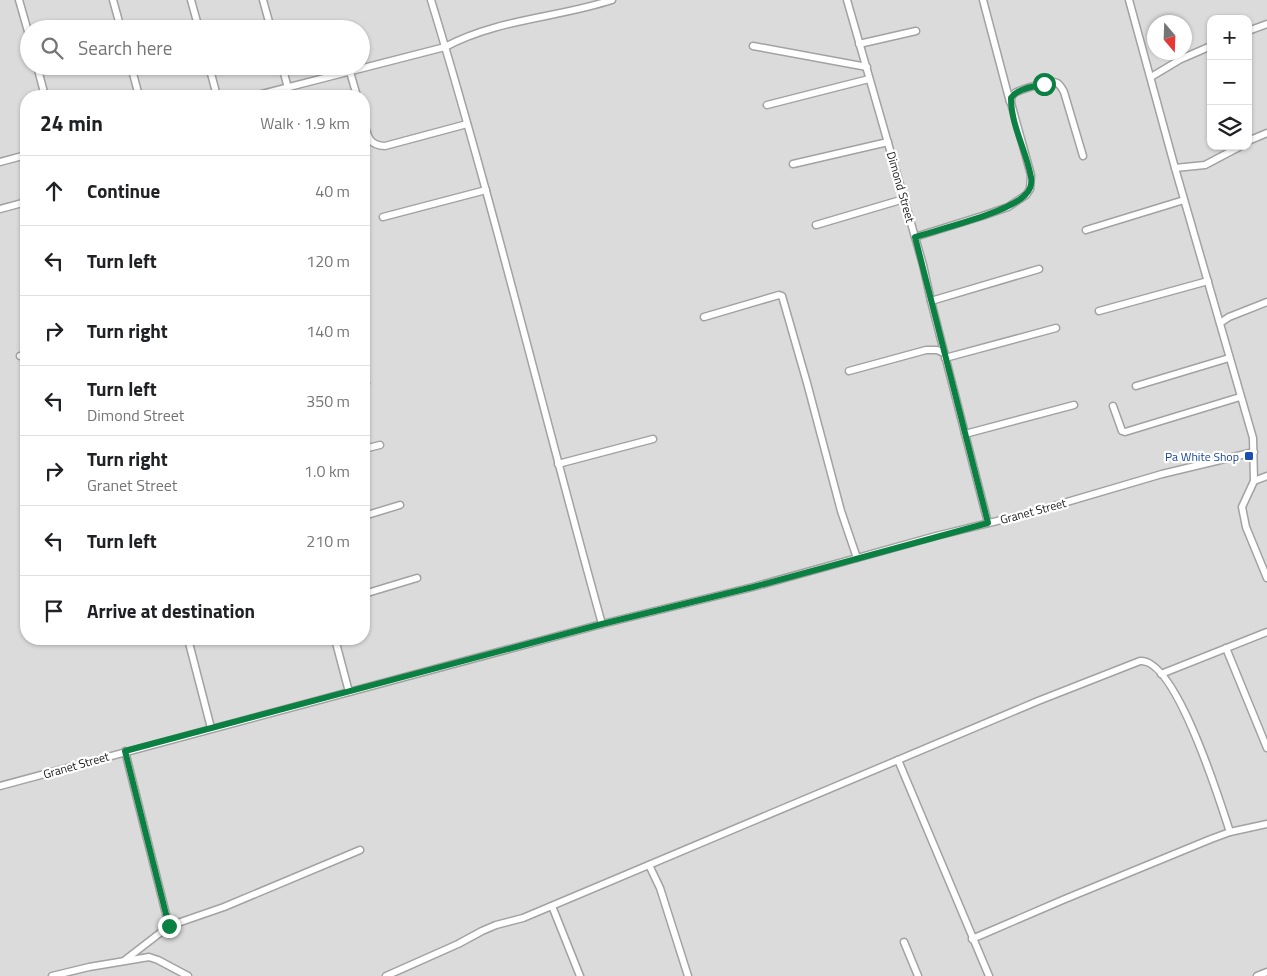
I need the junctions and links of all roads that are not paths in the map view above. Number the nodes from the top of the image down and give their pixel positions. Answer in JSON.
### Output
{"nodes":[{"id":1,"x":19,"y":0,"type":"edge"},
{"id":2,"x":113,"y":0,"type":"edge"},
{"id":3,"x":191,"y":0,"type":"edge"},
{"id":4,"x":263,"y":0,"type":"edge"},
{"id":5,"x":430,"y":0,"type":"edge"},
{"id":6,"x":612,"y":0,"type":"edge"},
{"id":7,"x":847,"y":0,"type":"edge"},
{"id":8,"x":983,"y":0,"type":"edge"},
{"id":9,"x":1129,"y":0,"type":"edge"},
{"id":10,"x":25,"y":20,"type":"edge"},
{"id":11,"x":119,"y":20,"type":"edge"},
{"id":12,"x":197,"y":20,"type":"edge"},
{"id":13,"x":269,"y":20,"type":"edge"},
{"id":14,"x":1267,"y":24,"type":"edge"},
{"id":15,"x":1252,"y":30,"type":"edge"},
{"id":16,"x":916,"y":31,"type":"dead end"},
{"id":17,"x":860,"y":44,"type":"junction"},
{"id":18,"x":753,"y":46,"type":"dead end"},
{"id":19,"x":445,"y":47,"type":"junction"},
{"id":20,"x":1207,"y":48,"type":"edge"},
{"id":21,"x":370,"y":67,"type":"edge"},
{"id":22,"x":866,"y":67,"type":"junction"},
{"id":23,"x":39,"y":75,"type":"edge"},
{"id":24,"x":133,"y":75,"type":"edge"},
{"id":25,"x":211,"y":75,"type":"edge"},
{"id":26,"x":284,"y":75,"type":"edge"},
{"id":27,"x":338,"y":75,"type":"edge"},
{"id":28,"x":351,"y":75,"type":"edge"},
{"id":29,"x":1151,"y":77,"type":"junction"},
{"id":30,"x":870,"y":79,"type":"junction"},
{"id":31,"x":288,"y":88,"type":"junction"},
{"id":32,"x":43,"y":90,"type":"edge"},
{"id":33,"x":137,"y":90,"type":"edge"},
{"id":34,"x":215,"y":90,"type":"edge"},
{"id":35,"x":280,"y":90,"type":"edge"},
{"id":36,"x":355,"y":90,"type":"edge"},
{"id":37,"x":1011,"y":103,"type":"junction"},
{"id":38,"x":767,"y":105,"type":"dead end"},
{"id":39,"x":467,"y":124,"type":"junction"},
{"id":40,"x":1267,"y":133,"type":"edge"},
{"id":41,"x":1252,"y":139,"type":"edge"},
{"id":42,"x":370,"y":141,"type":"edge"},
{"id":43,"x":888,"y":142,"type":"junction"},
{"id":44,"x":1233,"y":150,"type":"edge"},
{"id":45,"x":1083,"y":156,"type":"dead end"},
{"id":46,"x":20,"y":157,"type":"edge"},
{"id":47,"x":0,"y":162,"type":"edge"},
{"id":48,"x":793,"y":164,"type":"dead end"},
{"id":49,"x":1175,"y":168,"type":"junction"},
{"id":50,"x":486,"y":190,"type":"junction"},
{"id":51,"x":904,"y":200,"type":"junction"},
{"id":52,"x":1184,"y":200,"type":"junction"},
{"id":53,"x":20,"y":204,"type":"edge"},
{"id":54,"x":0,"y":209,"type":"edge"},
{"id":55,"x":383,"y":217,"type":"dead end"},
{"id":56,"x":816,"y":225,"type":"dead end"},
{"id":57,"x":1086,"y":230,"type":"dead end"},
{"id":58,"x":915,"y":237,"type":"junction"},
{"id":59,"x":1039,"y":269,"type":"dead end"},
{"id":60,"x":1208,"y":281,"type":"junction"},
{"id":61,"x":931,"y":301,"type":"junction"},
{"id":62,"x":1267,"y":302,"type":"edge"},
{"id":63,"x":1099,"y":312,"type":"dead end"},
{"id":64,"x":704,"y":317,"type":"dead end"},
{"id":65,"x":1220,"y":323,"type":"junction"},
{"id":66,"x":1056,"y":328,"type":"dead end"},
{"id":67,"x":945,"y":355,"type":"junction"},
{"id":68,"x":1229,"y":358,"type":"junction"},
{"id":69,"x":849,"y":371,"type":"dead end"},
{"id":70,"x":1136,"y":386,"type":"dead end"},
{"id":71,"x":1240,"y":397,"type":"junction"},
{"id":72,"x":1074,"y":405,"type":"dead end"},
{"id":73,"x":1113,"y":406,"type":"dead end"},
{"id":74,"x":965,"y":434,"type":"junction"},
{"id":75,"x":653,"y":439,"type":"dead end"},
{"id":76,"x":380,"y":445,"type":"dead end"},
{"id":77,"x":370,"y":448,"type":"edge"},
{"id":78,"x":1254,"y":452,"type":"junction"},
{"id":79,"x":558,"y":464,"type":"junction"},
{"id":80,"x":1267,"y":476,"type":"edge"},
{"id":81,"x":1254,"y":482,"type":"junction"},
{"id":82,"x":400,"y":505,"type":"dead end"},
{"id":83,"x":370,"y":514,"type":"edge"},
{"id":84,"x":988,"y":523,"type":"junction"},
{"id":85,"x":857,"y":558,"type":"junction"},
{"id":86,"x":418,"y":578,"type":"dead end"},
{"id":87,"x":1267,"y":578,"type":"edge"},
{"id":88,"x":370,"y":592,"type":"edge"},
{"id":89,"x":602,"y":624,"type":"junction"},
{"id":90,"x":1267,"y":632,"type":"edge"},
{"id":91,"x":190,"y":645,"type":"edge"},
{"id":92,"x":337,"y":645,"type":"edge"},
{"id":93,"x":1226,"y":648,"type":"junction"},
{"id":94,"x":1162,"y":674,"type":"junction"},
{"id":95,"x":349,"y":692,"type":"junction"},
{"id":96,"x":211,"y":728,"type":"junction"},
{"id":97,"x":1267,"y":748,"type":"edge"},
{"id":98,"x":125,"y":751,"type":"junction"},
{"id":99,"x":898,"y":760,"type":"junction"},
{"id":100,"x":0,"y":786,"type":"edge"},
{"id":101,"x":1267,"y":824,"type":"edge"},
{"id":102,"x":1230,"y":832,"type":"junction"},
{"id":103,"x":360,"y":850,"type":"dead end"},
{"id":104,"x":649,"y":865,"type":"junction"},
{"id":105,"x":552,"y":906,"type":"junction"},
{"id":106,"x":169,"y":926,"type":"junction"},
{"id":107,"x":972,"y":939,"type":"junction"},
{"id":108,"x":904,"y":942,"type":"dead end"},
{"id":109,"x":124,"y":960,"type":"junction"},
{"id":110,"x":1267,"y":972,"type":"edge"},
{"id":111,"x":52,"y":976,"type":"edge"},
{"id":112,"x":188,"y":976,"type":"edge"},
{"id":113,"x":386,"y":976,"type":"edge"},
{"id":114,"x":580,"y":976,"type":"edge"},
{"id":115,"x":688,"y":976,"type":"edge"},
{"id":116,"x":918,"y":976,"type":"edge"},
{"id":117,"x":989,"y":976,"type":"edge"},
{"id":118,"x":1257,"y":976,"type":"edge"}],
"edges":[{"from":1,"to":10,"type":"street"},
{"from":2,"to":11,"type":"street"},
{"from":3,"to":12,"type":"street"},
{"from":4,"to":13,"type":"street"},
{"from":5,"to":19,"type":"street"},
{"from":6,"to":19,"type":"street"},
{"from":7,"to":17,"type":"street","name":"Dimond Street"},
{"from":8,"to":37,"type":"street"},
{"from":9,"to":29,"type":"street"},
{"from":14,"to":15,"type":"street"},
{"from":16,"to":17,"type":"street"},
{"from":17,"to":22,"type":"street","name":"Dimond Street"},
{"from":18,"to":22,"type":"street"},
{"from":19,"to":21,"type":"street"},
{"from":19,"to":39,"type":"street"},
{"from":20,"to":29,"type":"street"},
{"from":22,"to":30,"type":"street","name":"Dimond Street"},
{"from":23,"to":32,"type":"street"},
{"from":24,"to":33,"type":"street"},
{"from":25,"to":34,"type":"street"},
{"from":26,"to":31,"type":"street"},
{"from":27,"to":31,"type":"street"},
{"from":28,"to":36,"type":"street"},
{"from":29,"to":49,"type":"street"},
{"from":30,"to":38,"type":"street"},
{"from":30,"to":43,"type":"street","name":"Dimond Street"},
{"from":31,"to":35,"type":"street"},
{"from":37,"to":45,"type":"street"},
{"from":37,"to":58,"type":"street"},
{"from":39,"to":42,"type":"street"},
{"from":39,"to":50,"type":"street"},
{"from":40,"to":41,"type":"street"},
{"from":43,"to":48,"type":"street"},
{"from":43,"to":51,"type":"street","name":"Dimond Street"},
{"from":44,"to":49,"type":"street"},
{"from":46,"to":47,"type":"street"},
{"from":49,"to":52,"type":"street"},
{"from":50,"to":55,"type":"street"},
{"from":50,"to":79,"type":"street"},
{"from":51,"to":56,"type":"street"},
{"from":51,"to":58,"type":"street","name":"Dimond Street"},
{"from":52,"to":57,"type":"street"},
{"from":52,"to":60,"type":"street"},
{"from":53,"to":54,"type":"street"},
{"from":58,"to":61,"type":"street","name":"Dimond Street"},
{"from":59,"to":61,"type":"street"},
{"from":60,"to":63,"type":"street"},
{"from":60,"to":65,"type":"street"},
{"from":61,"to":67,"type":"street","name":"Dimond Street"},
{"from":62,"to":65,"type":"street"},
{"from":64,"to":85,"type":"street"},
{"from":65,"to":68,"type":"street"},
{"from":66,"to":67,"type":"street"},
{"from":67,"to":69,"type":"street"},
{"from":67,"to":74,"type":"street","name":"Dimond Street"},
{"from":68,"to":70,"type":"street"},
{"from":68,"to":71,"type":"street"},
{"from":71,"to":73,"type":"street"},
{"from":71,"to":78,"type":"street"},
{"from":72,"to":74,"type":"street"},
{"from":74,"to":84,"type":"street","name":"Dimond Street"},
{"from":75,"to":79,"type":"street"},
{"from":76,"to":77,"type":"street"},
{"from":78,"to":81,"type":"street"},
{"from":78,"to":84,"type":"street","name":"Granet Street"},
{"from":79,"to":89,"type":"street"},
{"from":80,"to":81,"type":"street"},
{"from":81,"to":87,"type":"street"},
{"from":82,"to":83,"type":"street"},
{"from":84,"to":85,"type":"street","name":"Granet Street"},
{"from":85,"to":89,"type":"street","name":"Granet Street"},
{"from":86,"to":88,"type":"street"},
{"from":89,"to":95,"type":"street","name":"Granet Street"},
{"from":90,"to":93,"type":"street"},
{"from":91,"to":96,"type":"street"},
{"from":92,"to":95,"type":"street"},
{"from":93,"to":94,"type":"street"},
{"from":93,"to":97,"type":"street"},
{"from":94,"to":99,"type":"street"},
{"from":94,"to":102,"type":"street"},
{"from":95,"to":96,"type":"street","name":"Granet Street"},
{"from":96,"to":98,"type":"street","name":"Granet Street"},
{"from":98,"to":100,"type":"street","name":"Granet Street"},
{"from":98,"to":106,"type":"street"},
{"from":99,"to":104,"type":"street"},
{"from":99,"to":107,"type":"street"},
{"from":101,"to":102,"type":"street"},
{"from":102,"to":107,"type":"street"},
{"from":103,"to":106,"type":"street"},
{"from":104,"to":105,"type":"street"},
{"from":104,"to":115,"type":"street"},
{"from":105,"to":113,"type":"street"},
{"from":105,"to":114,"type":"street"},
{"from":106,"to":109,"type":"street"},
{"from":107,"to":117,"type":"street"},
{"from":108,"to":116,"type":"street"},
{"from":109,"to":111,"type":"street"},
{"from":109,"to":112,"type":"street"},
{"from":110,"to":118,"type":"street"}]}
